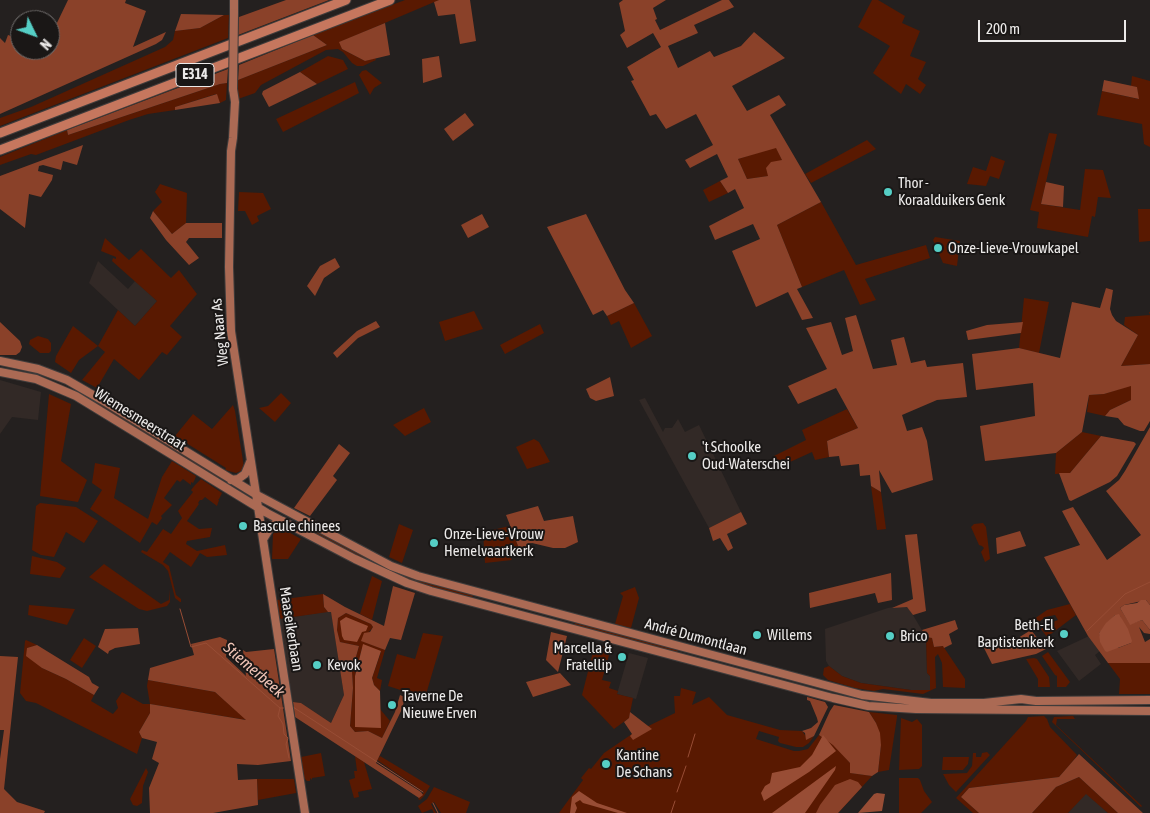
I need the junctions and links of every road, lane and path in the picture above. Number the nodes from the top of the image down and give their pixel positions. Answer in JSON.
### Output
{"nodes":[{"id":1,"x":234,"y":0,"type":"edge"},
{"id":2,"x":346,"y":0,"type":"edge"},
{"id":3,"x":390,"y":0,"type":"edge"},
{"id":4,"x":0,"y":133,"type":"edge"},
{"id":5,"x":0,"y":150,"type":"edge"},
{"id":6,"x":0,"y":361,"type":"edge"},
{"id":7,"x":0,"y":372,"type":"edge"},
{"id":8,"x":251,"y":458,"type":"junction"},
{"id":9,"x":231,"y":480,"type":"junction"},
{"id":10,"x":257,"y":495,"type":"junction"},
{"id":11,"x":259,"y":508,"type":"junction"},
{"id":12,"x":283,"y":521,"type":"junction"},
{"id":13,"x":264,"y":538,"type":"junction"},
{"id":14,"x":1150,"y":700,"type":"edge"},
{"id":15,"x":1150,"y":711,"type":"edge"},
{"id":16,"x":305,"y":813,"type":"edge"}],
"edges":[{"from":1,"to":8,"type":"main road","name":"Weg Naar As","bridge":true},
{"from":2,"to":4,"type":"highway","number":"E314"},
{"from":3,"to":5,"type":"highway","number":"E314"},
{"from":6,"to":9,"type":"main road","name":"Wiemesmeerstraat"},
{"from":7,"to":11,"type":"main road","name":"Wiemesmeerstraat"},
{"from":8,"to":9,"type":"main road"},
{"from":8,"to":10,"type":"main road","name":"Weg Naar As"},
{"from":9,"to":10,"type":"main road","name":"Wiemesmeerstraat"},
{"from":10,"to":11,"type":"main road","name":"Weg Naar As"},
{"from":10,"to":14,"type":"main road","name":"André Dumontlaan"},
{"from":11,"to":12,"type":"main road","name":"André Dumontlaan"},
{"from":11,"to":13,"type":"main road","name":"Maaseikerbaan"},
{"from":12,"to":13,"type":"main road"},
{"from":12,"to":15,"type":"main road","name":"André Dumontlaan"},
{"from":13,"to":16,"type":"main road","name":"Maaseikerbaan"}]}
